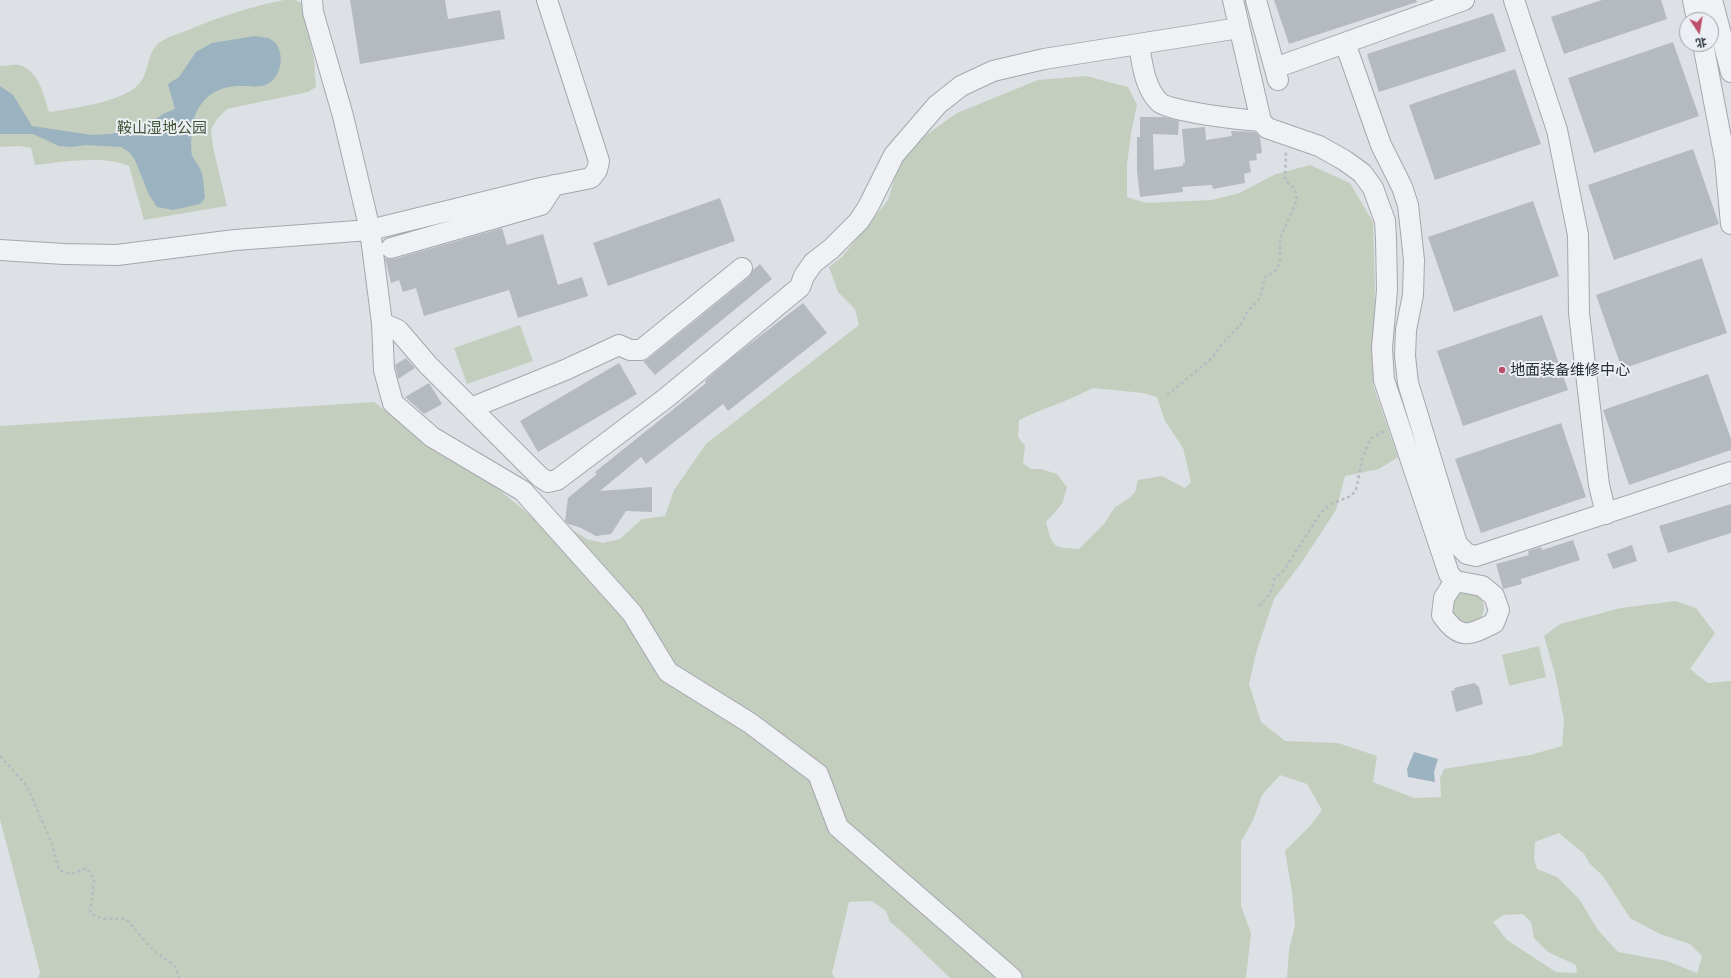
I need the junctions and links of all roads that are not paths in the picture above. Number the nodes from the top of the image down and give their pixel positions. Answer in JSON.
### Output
{"nodes":[{"id":1,"x":312,"y":0,"type":"edge"},
{"id":2,"x":547,"y":0,"type":"edge"},
{"id":3,"x":1233,"y":0,"type":"edge"},
{"id":4,"x":1256,"y":0,"type":"edge"},
{"id":5,"x":1464,"y":0,"type":"edge"},
{"id":6,"x":1514,"y":0,"type":"edge"},
{"id":7,"x":1693,"y":0,"type":"edge"},
{"id":8,"x":1712,"y":0,"type":"edge"},
{"id":9,"x":1695,"y":12,"type":"edge"},
{"id":10,"x":1239,"y":28,"type":"junction"},
{"id":11,"x":1345,"y":43,"type":"junction"},
{"id":12,"x":1139,"y":45,"type":"junction"},
{"id":13,"x":1705,"y":52,"type":"edge"},
{"id":14,"x":1731,"y":72,"type":"edge"},
{"id":15,"x":1261,"y":120,"type":"junction"},
{"id":16,"x":554,"y":185,"type":"junction"},
{"id":17,"x":1731,"y":224,"type":"edge"},
{"id":18,"x":370,"y":230,"type":"junction"},
{"id":19,"x":391,"y":248,"type":"dead end"},
{"id":20,"x":0,"y":250,"type":"edge"},
{"id":21,"x":742,"y":268,"type":"dead end"},
{"id":22,"x":382,"y":323,"type":"junction"},
{"id":23,"x":471,"y":408,"type":"junction"},
{"id":24,"x":1731,"y":472,"type":"edge"},
{"id":25,"x":1606,"y":514,"type":"junction"},
{"id":26,"x":1455,"y":581,"type":"dead end"},
{"id":27,"x":1012,"y":978,"type":"edge"}],
"edges":[{"from":1,"to":18,"type":"street"},
{"from":2,"to":16,"type":"street"},
{"from":3,"to":10,"type":"street"},
{"from":4,"to":11,"type":"street"},
{"from":5,"to":11,"type":"street"},
{"from":6,"to":25,"type":"street"},
{"from":7,"to":9,"type":"street"},
{"from":8,"to":14,"type":"street"},
{"from":10,"to":12,"type":"street"},
{"from":10,"to":15,"type":"street"},
{"from":11,"to":25,"type":"street"},
{"from":12,"to":15,"type":"street"},
{"from":12,"to":23,"type":"street"},
{"from":13,"to":17,"type":"street"},
{"from":15,"to":26,"type":"street"},
{"from":16,"to":18,"type":"street"},
{"from":16,"to":19,"type":"street"},
{"from":18,"to":20,"type":"street"},
{"from":18,"to":22,"type":"street"},
{"from":21,"to":23,"type":"street"},
{"from":22,"to":23,"type":"street"},
{"from":22,"to":27,"type":"street"},
{"from":24,"to":25,"type":"street"}]}
